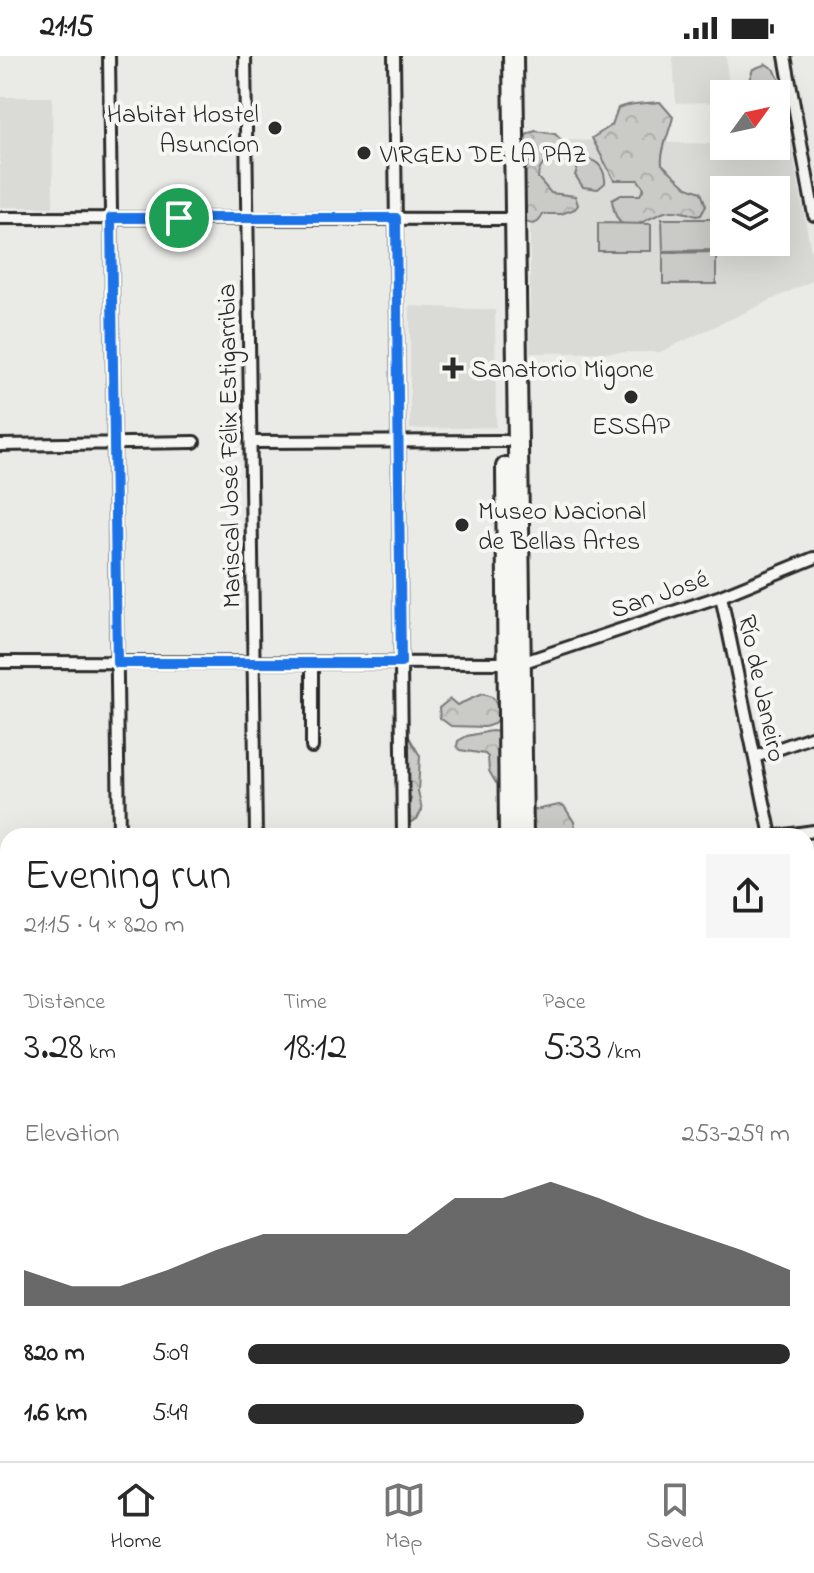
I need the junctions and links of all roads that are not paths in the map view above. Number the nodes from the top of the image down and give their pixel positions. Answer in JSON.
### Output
{"nodes":[{"id":1,"x":109,"y":56,"type":"edge"},
{"id":2,"x":245,"y":56,"type":"edge"},
{"id":3,"x":394,"y":56,"type":"edge"},
{"id":4,"x":504,"y":56,"type":"edge"},
{"id":5,"x":513,"y":56,"type":"edge"},
{"id":6,"x":785,"y":56,"type":"edge"},
{"id":7,"x":814,"y":215,"type":"edge"},
{"id":8,"x":0,"y":218,"type":"edge"},
{"id":9,"x":111,"y":218,"type":"junction"},
{"id":10,"x":246,"y":218,"type":"junction"},
{"id":11,"x":396,"y":218,"type":"junction"},
{"id":12,"x":505,"y":219,"type":"junction"},
{"id":13,"x":517,"y":305,"type":"junction"},
{"id":14,"x":398,"y":441,"type":"junction"},
{"id":15,"x":506,"y":441,"type":"junction"},
{"id":16,"x":114,"y":442,"type":"junction"},
{"id":17,"x":194,"y":442,"type":"dead end"},
{"id":18,"x":251,"y":442,"type":"junction"},
{"id":19,"x":0,"y":445,"type":"edge"},
{"id":20,"x":814,"y":558,"type":"edge"},
{"id":21,"x":721,"y":596,"type":"junction"},
{"id":22,"x":0,"y":662,"type":"edge"},
{"id":23,"x":117,"y":663,"type":"junction"},
{"id":24,"x":253,"y":663,"type":"junction"},
{"id":25,"x":312,"y":663,"type":"junction"},
{"id":26,"x":401,"y":663,"type":"junction"},
{"id":27,"x":515,"y":663,"type":"junction"},
{"id":28,"x":814,"y":736,"type":"edge"},
{"id":29,"x":312,"y":747,"type":"dead end"},
{"id":30,"x":755,"y":757,"type":"junction"},
{"id":31,"x":119,"y":828,"type":"edge"},
{"id":32,"x":256,"y":828,"type":"edge"},
{"id":33,"x":403,"y":828,"type":"edge"},
{"id":34,"x":511,"y":828,"type":"edge"},
{"id":35,"x":523,"y":828,"type":"edge"},
{"id":36,"x":769,"y":828,"type":"edge"}],
"edges":[{"from":1,"to":9,"type":"street"},
{"from":2,"to":10,"type":"street","name":"Mariscal José Félix Estigarribia"},
{"from":3,"to":11,"type":"street"},
{"from":4,"to":12,"type":"highway"},
{"from":5,"to":13,"type":"highway"},
{"from":6,"to":7,"type":"street"},
{"from":8,"to":9,"type":"street"},
{"from":9,"to":10,"type":"street"},
{"from":9,"to":16,"type":"street"},
{"from":10,"to":11,"type":"street"},
{"from":10,"to":18,"type":"street","name":"Mariscal José Félix Estigarribia"},
{"from":11,"to":12,"type":"street"},
{"from":11,"to":14,"type":"street"},
{"from":12,"to":13,"type":"highway"},
{"from":12,"to":15,"type":"highway"},
{"from":13,"to":27,"type":"highway"},
{"from":14,"to":15,"type":"street"},
{"from":14,"to":18,"type":"street"},
{"from":14,"to":26,"type":"street"},
{"from":15,"to":27,"type":"highway"},
{"from":16,"to":17,"type":"street"},
{"from":16,"to":19,"type":"street"},
{"from":16,"to":23,"type":"street"},
{"from":18,"to":24,"type":"street","name":"Mariscal José Félix Estigarribia"},
{"from":20,"to":21,"type":"street","name":"San José"},
{"from":21,"to":27,"type":"street","name":"San José"},
{"from":21,"to":30,"type":"street","name":"Río de Janeiro"},
{"from":22,"to":23,"type":"street","name":"San José"},
{"from":23,"to":24,"type":"street","name":"San José"},
{"from":23,"to":31,"type":"street"},
{"from":24,"to":25,"type":"street","name":"San José"},
{"from":24,"to":32,"type":"street","name":"Mariscal José Félix Estigarribia"},
{"from":25,"to":26,"type":"street","name":"San José"},
{"from":25,"to":29,"type":"street"},
{"from":26,"to":27,"type":"street","name":"San José"},
{"from":26,"to":33,"type":"street"},
{"from":27,"to":34,"type":"highway"},
{"from":27,"to":35,"type":"highway"},
{"from":28,"to":30,"type":"street"},
{"from":30,"to":36,"type":"street","name":"Río de Janeiro"}]}
